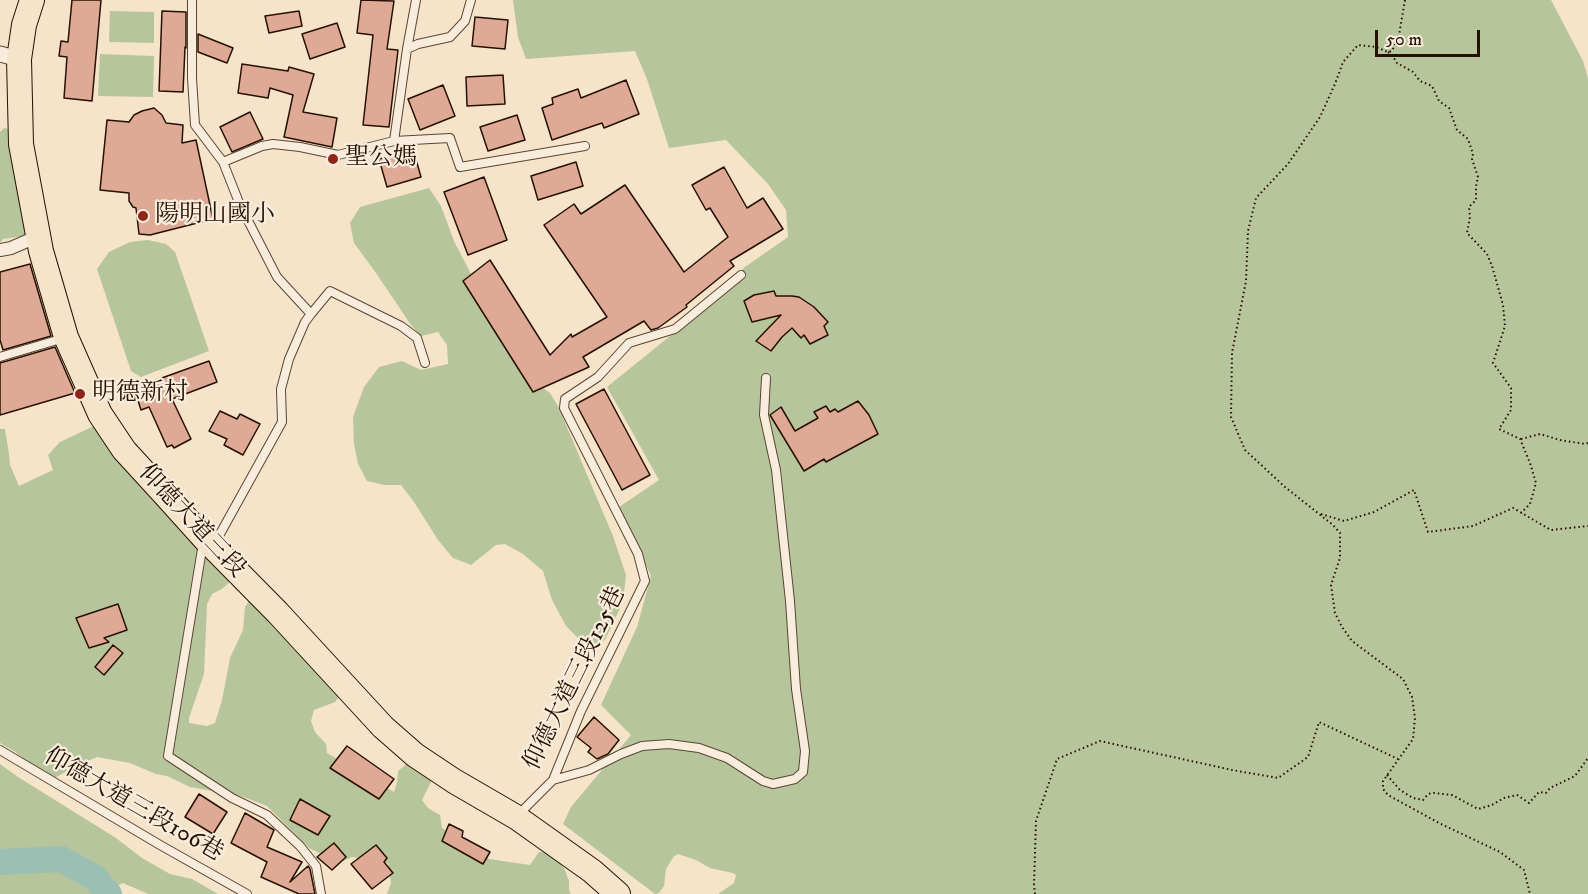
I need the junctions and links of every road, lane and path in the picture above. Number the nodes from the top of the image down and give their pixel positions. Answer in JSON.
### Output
{"nodes":[{"id":1,"x":32,"y":0,"type":"edge"},
{"id":2,"x":192,"y":0,"type":"edge"},
{"id":3,"x":416,"y":0,"type":"edge"},
{"id":4,"x":471,"y":0,"type":"edge"},
{"id":5,"x":1405,"y":0,"type":"edge"},
{"id":6,"x":407,"y":49,"type":"junction"},
{"id":7,"x":1388,"y":52,"type":"junction"},
{"id":8,"x":9,"y":56,"type":"edge"},
{"id":9,"x":394,"y":141,"type":"junction"},
{"id":10,"x":585,"y":146,"type":"dead end"},
{"id":11,"x":224,"y":162,"type":"junction"},
{"id":12,"x":39,"y":239,"type":"junction"},
{"id":13,"x":0,"y":250,"type":"edge"},
{"id":14,"x":741,"y":275,"type":"dead end"},
{"id":15,"x":311,"y":314,"type":"junction"},
{"id":16,"x":66,"y":337,"type":"junction"},
{"id":17,"x":0,"y":357,"type":"edge"},
{"id":18,"x":425,"y":363,"type":"dead end"},
{"id":19,"x":766,"y":378,"type":"dead end"},
{"id":20,"x":1520,"y":439,"type":"junction"},
{"id":21,"x":1588,"y":443,"type":"edge"},
{"id":22,"x":1317,"y":513,"type":"junction"},
{"id":23,"x":1521,"y":513,"type":"junction"},
{"id":24,"x":1588,"y":526,"type":"edge"},
{"id":25,"x":208,"y":542,"type":"junction"},
{"id":26,"x":0,"y":750,"type":"edge"},
{"id":27,"x":1588,"y":758,"type":"edge"},
{"id":28,"x":1398,"y":759,"type":"junction"},
{"id":29,"x":1387,"y":775,"type":"junction"},
{"id":30,"x":554,"y":780,"type":"junction"},
{"id":31,"x":516,"y":817,"type":"junction"},
{"id":32,"x":247,"y":894,"type":"edge"},
{"id":33,"x":321,"y":894,"type":"edge"},
{"id":34,"x":618,"y":894,"type":"edge"},
{"id":35,"x":1035,"y":894,"type":"edge"},
{"id":36,"x":1530,"y":894,"type":"edge"}],
"edges":[{"from":1,"to":8,"type":"main road","name":"仰德大道三段"},
{"from":2,"to":11,"type":"lane"},
{"from":3,"to":6,"type":"lane"},
{"from":4,"to":6,"type":"lane"},
{"from":5,"to":7,"type":"path"},
{"from":6,"to":9,"type":"lane"},
{"from":7,"to":20,"type":"path"},
{"from":7,"to":22,"type":"path"},
{"from":8,"to":12,"type":"main road","name":"仰德大道三段"},
{"from":9,"to":10,"type":"lane"},
{"from":9,"to":11,"type":"lane"},
{"from":11,"to":15,"type":"lane"},
{"from":12,"to":13,"type":"street"},
{"from":12,"to":16,"type":"main road","name":"仰德大道三段"},
{"from":14,"to":30,"type":"lane","name":"仰德大道三段125巷"},
{"from":15,"to":18,"type":"lane"},
{"from":15,"to":25,"type":"lane"},
{"from":16,"to":17,"type":"lane"},
{"from":16,"to":25,"type":"main road","name":"仰德大道三段"},
{"from":19,"to":30,"type":"lane"},
{"from":20,"to":21,"type":"path"},
{"from":20,"to":23,"type":"path"},
{"from":22,"to":23,"type":"path"},
{"from":22,"to":28,"type":"path"},
{"from":23,"to":24,"type":"path"},
{"from":25,"to":31,"type":"main road","name":"仰德大道三段"},
{"from":25,"to":33,"type":"lane"},
{"from":26,"to":32,"type":"lane","name":"仰德大道三段106巷"},
{"from":27,"to":29,"type":"path"},
{"from":28,"to":29,"type":"path"},
{"from":28,"to":35,"type":"path"},
{"from":29,"to":36,"type":"path"},
{"from":30,"to":31,"type":"lane","name":"仰德大道三段125巷"},
{"from":31,"to":34,"type":"main road","name":"仰德大道三段"}]}
